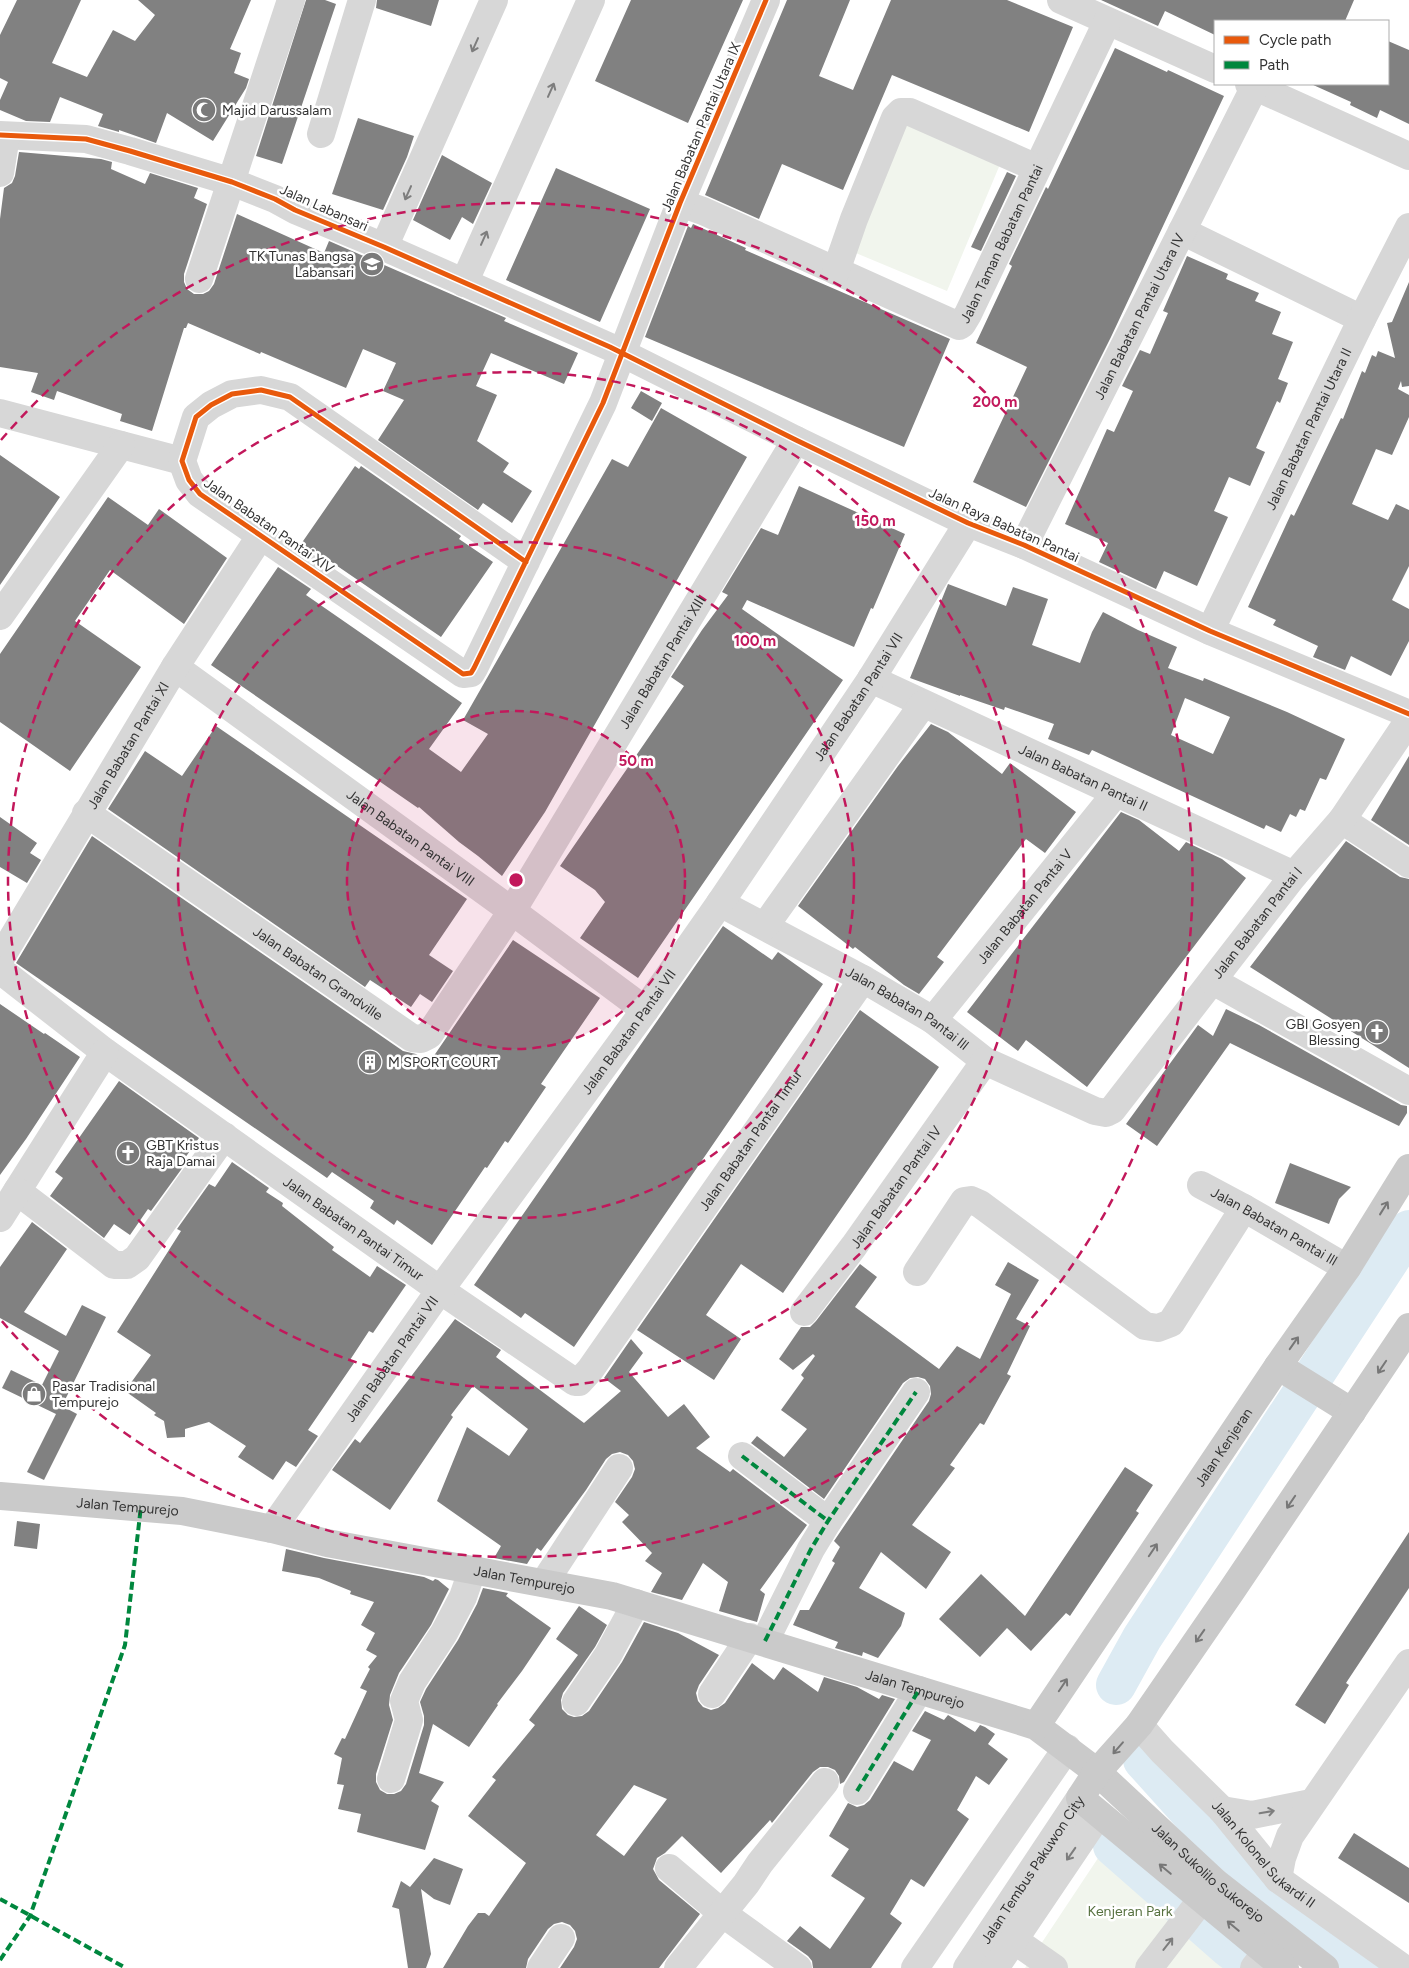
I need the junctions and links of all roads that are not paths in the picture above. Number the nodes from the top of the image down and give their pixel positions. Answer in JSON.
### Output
{"nodes":[{"id":1,"x":291,"y":0,"type":"edge"},
{"id":2,"x":362,"y":0,"type":"edge"},
{"id":3,"x":494,"y":0,"type":"edge"},
{"id":4,"x":591,"y":0,"type":"edge"},
{"id":5,"x":766,"y":0,"type":"edge"},
{"id":6,"x":1060,"y":0,"type":"edge"},
{"id":7,"x":1108,"y":22,"type":"junction"},
{"id":8,"x":1214,"y":69,"type":"edge"},
{"id":9,"x":1252,"y":85,"type":"edge"},
{"id":10,"x":321,"y":134,"type":"dead end"},
{"id":11,"x":3,"y":135,"type":"edge"},
{"id":12,"x":1409,"y":156,"type":"edge"},
{"id":13,"x":1037,"y":168,"type":"junction"},
{"id":14,"x":0,"y":173,"type":"edge"},
{"id":15,"x":232,"y":182,"type":"junction"},
{"id":16,"x":680,"y":203,"type":"junction"},
{"id":17,"x":1409,"y":227,"type":"edge"},
{"id":18,"x":1182,"y":231,"type":"junction"},
{"id":19,"x":384,"y":247,"type":"junction"},
{"id":20,"x":836,"y":271,"type":"junction"},
{"id":21,"x":198,"y":279,"type":"dead end"},
{"id":22,"x":464,"y":283,"type":"junction"},
{"id":23,"x":1362,"y":319,"type":"junction"},
{"id":24,"x":624,"y":353,"type":"junction"},
{"id":25,"x":0,"y":413,"type":"edge"},
{"id":26,"x":796,"y":440,"type":"junction"},
{"id":27,"x":121,"y":445,"type":"junction"},
{"id":28,"x":182,"y":461,"type":"junction"},
{"id":29,"x":968,"y":523,"type":"junction"},
{"id":30,"x":261,"y":535,"type":"junction"},
{"id":31,"x":1024,"y":546,"type":"junction"},
{"id":32,"x":526,"y":562,"type":"junction"},
{"id":33,"x":0,"y":616,"type":"edge"},
{"id":34,"x":1210,"y":631,"type":"junction"},
{"id":35,"x":175,"y":667,"type":"junction"},
{"id":36,"x":468,"y":674,"type":"joint"},
{"id":37,"x":871,"y":679,"type":"junction"},
{"id":38,"x":923,"y":704,"type":"junction"},
{"id":39,"x":1409,"y":714,"type":"edge"},
{"id":40,"x":1409,"y":720,"type":"edge"},
{"id":41,"x":1116,"y":793,"type":"junction"},
{"id":42,"x":86,"y":813,"type":"junction"},
{"id":43,"x":1342,"y":820,"type":"junction"},
{"id":44,"x":1409,"y":864,"type":"edge"},
{"id":45,"x":1294,"y":875,"type":"junction"},
{"id":46,"x":720,"y":903,"type":"junction"},
{"id":47,"x":512,"y":911,"type":"junction"},
{"id":48,"x":765,"y":926,"type":"junction"},
{"id":49,"x":0,"y":958,"type":"edge"},
{"id":50,"x":0,"y":970,"type":"edge"},
{"id":51,"x":863,"y":979,"type":"junction"},
{"id":52,"x":1213,"y":981,"type":"junction"},
{"id":53,"x":645,"y":1010,"type":"junction"},
{"id":54,"x":933,"y":1020,"type":"junction"},
{"id":55,"x":105,"y":1052,"type":"junction"},
{"id":56,"x":985,"y":1060,"type":"junction"},
{"id":57,"x":1409,"y":1091,"type":"edge"},
{"id":58,"x":1096,"y":1111,"type":"joint"},
{"id":59,"x":224,"y":1136,"type":"junction"},
{"id":60,"x":1409,"y":1168,"type":"edge"},
{"id":61,"x":1201,"y":1185,"type":"dead end"},
{"id":62,"x":17,"y":1191,"type":"junction"},
{"id":63,"x":1244,"y":1208,"type":"junction"},
{"id":64,"x":0,"y":1218,"type":"edge"},
{"id":65,"x":1347,"y":1268,"type":"junction"},
{"id":66,"x":917,"y":1272,"type":"dead end"},
{"id":67,"x":440,"y":1290,"type":"junction"},
{"id":68,"x":804,"y":1312,"type":"dead end"},
{"id":69,"x":1409,"y":1327,"type":"edge"},
{"id":70,"x":1281,"y":1367,"type":"junction"},
{"id":71,"x":916,"y":1392,"type":"dead end"},
{"id":72,"x":1350,"y":1411,"type":"junction"},
{"id":73,"x":742,"y":1456,"type":"dead end"},
{"id":74,"x":619,"y":1468,"type":"dead end"},
{"id":75,"x":0,"y":1496,"type":"edge"},
{"id":76,"x":828,"y":1521,"type":"junction"},
{"id":77,"x":272,"y":1529,"type":"junction"},
{"id":78,"x":472,"y":1570,"type":"junction"},
{"id":79,"x":544,"y":1583,"type":"junction"},
{"id":80,"x":636,"y":1603,"type":"junction"},
{"id":81,"x":758,"y":1639,"type":"junction"},
{"id":82,"x":1409,"y":1663,"type":"edge"},
{"id":83,"x":919,"y":1690,"type":"junction"},
{"id":84,"x":712,"y":1694,"type":"dead end"},
{"id":85,"x":576,"y":1702,"type":"dead end"},
{"id":86,"x":1138,"y":1725,"type":"junction"},
{"id":87,"x":1036,"y":1726,"type":"junction"},
{"id":88,"x":1067,"y":1748,"type":"junction"},
{"id":89,"x":1098,"y":1772,"type":"junction"},
{"id":90,"x":390,"y":1779,"type":"dead end"},
{"id":91,"x":825,"y":1782,"type":"dead end"},
{"id":92,"x":857,"y":1791,"type":"dead end"},
{"id":93,"x":1118,"y":1791,"type":"junction"},
{"id":94,"x":1312,"y":1803,"type":"junction"},
{"id":95,"x":1090,"y":1806,"type":"junction"},
{"id":96,"x":1222,"y":1810,"type":"junction"},
{"id":97,"x":669,"y":1868,"type":"dead end"},
{"id":98,"x":1278,"y":1879,"type":"junction"},
{"id":99,"x":1199,"y":1903,"type":"junction"},
{"id":100,"x":722,"y":1913,"type":"junction"},
{"id":101,"x":561,"y":1938,"type":"dead end"},
{"id":102,"x":1014,"y":1940,"type":"junction"},
{"id":103,"x":1268,"y":1957,"type":"edge"},
{"id":104,"x":542,"y":1968,"type":"edge"},
{"id":105,"x":678,"y":1968,"type":"edge"},
{"id":106,"x":798,"y":1968,"type":"edge"},
{"id":107,"x":915,"y":1968,"type":"edge"},
{"id":108,"x":967,"y":1968,"type":"edge"},
{"id":109,"x":995,"y":1968,"type":"edge"},
{"id":110,"x":1054,"y":1968,"type":"edge"},
{"id":111,"x":1149,"y":1968,"type":"edge"},
{"id":112,"x":1325,"y":1968,"type":"edge"},
{"id":113,"x":1403,"y":1968,"type":"edge"}],
"edges":[{"from":1,"to":15,"type":"street"},
{"from":2,"to":10,"type":"street"},
{"from":3,"to":19,"type":"street","one_way":true},
{"from":22,"to":4,"type":"street","one_way":true},
{"from":5,"to":16,"type":"street","name":"Jalan Babatan Pantai Utara IX"},
{"from":6,"to":7,"type":"street"},
{"from":7,"to":8,"type":"street"},
{"from":7,"to":13,"type":"street","name":"Jalan Taman Babatan Pantai"},
{"from":9,"to":12,"type":"street"},
{"from":9,"to":18,"type":"street","name":"Jalan Babatan Pantai Utara IV"},
{"from":11,"to":14,"type":"street","name":"Jalan Labansari"},
{"from":11,"to":15,"type":"street","name":"Jalan Labansari"},
{"from":13,"to":20,"type":"street","name":"Jalan Taman Babatan Pantai"},
{"from":13,"to":20,"type":"street"},
{"from":15,"to":19,"type":"street","name":"Jalan Labansari"},
{"from":15,"to":21,"type":"street"},
{"from":16,"to":20,"type":"street","name":"Jalan Taman Babatan Pantai"},
{"from":16,"to":24,"type":"street","name":"Jalan Babatan Pantai Utara IX"},
{"from":17,"to":23,"type":"street","name":"Jalan Babatan Pantai Utara II"},
{"from":18,"to":23,"type":"street"},
{"from":18,"to":31,"type":"street","name":"Jalan Babatan Pantai Utara IV"},
{"from":19,"to":22,"type":"street","name":"Jalan Labansari"},
{"from":22,"to":24,"type":"street","name":"Jalan Labansari"},
{"from":23,"to":34,"type":"street","name":"Jalan Babatan Pantai Utara II"},
{"from":24,"to":26,"type":"street","name":"Jalan Raya Babatan Pantai"},
{"from":24,"to":32,"type":"street","name":"Jalan Babatan Pantai Utara IX"},
{"from":25,"to":27,"type":"street"},
{"from":26,"to":29,"type":"street","name":"Jalan Raya Babatan Pantai"},
{"from":26,"to":47,"type":"street","name":"Jalan Babatan Pantai XIII"},
{"from":27,"to":28,"type":"street"},
{"from":27,"to":33,"type":"street"},
{"from":28,"to":30,"type":"street","name":"Jalan Babatan Pantai XIV"},
{"from":28,"to":32,"type":"street"},
{"from":29,"to":31,"type":"street","name":"Jalan Raya Babatan Pantai"},
{"from":29,"to":37,"type":"street","name":"Jalan Babatan Pantai VII"},
{"from":30,"to":35,"type":"street","name":"Jalan Babatan Pantai XI"},
{"from":30,"to":36,"type":"street","name":"Jalan Babatan Pantai XIV"},
{"from":31,"to":34,"type":"street","name":"Jalan Raya Babatan Pantai"},
{"from":32,"to":36,"type":"street","name":"Jalan Babatan Pantai Utara IX"},
{"from":34,"to":39,"type":"street","name":"Jalan Raya Babatan Pantai"},
{"from":35,"to":42,"type":"street","name":"Jalan Babatan Pantai XI"},
{"from":35,"to":47,"type":"street","name":"Jalan Babatan Pantai VIII"},
{"from":37,"to":38,"type":"street","name":"Jalan Babatan Pantai II"},
{"from":37,"to":46,"type":"street","name":"Jalan Babatan Pantai VII"},
{"from":38,"to":41,"type":"street","name":"Jalan Babatan Pantai II"},
{"from":38,"to":48,"type":"street"},
{"from":40,"to":43,"type":"street","name":"Jalan Babatan Pantai I"},
{"from":41,"to":45,"type":"street","name":"Jalan Babatan Pantai II"},
{"from":41,"to":54,"type":"street","name":"Jalan Babatan Pantai V"},
{"from":42,"to":47,"type":"street","name":"Jalan Babatan Grandville"},
{"from":42,"to":49,"type":"street","name":"Jalan Babatan Pantai XI"},
{"from":43,"to":44,"type":"street"},
{"from":43,"to":45,"type":"street","name":"Jalan Babatan Pantai I"},
{"from":45,"to":52,"type":"street","name":"Jalan Babatan Pantai I"},
{"from":46,"to":48,"type":"street","name":"Jalan Babatan Pantai Ill"},
{"from":46,"to":53,"type":"street","name":"Jalan Babatan Pantai VII"},
{"from":47,"to":53,"type":"street","name":"Jalan Babatan Pantai VIII"},
{"from":48,"to":51,"type":"street","name":"Jalan Babatan Pantai Ill"},
{"from":50,"to":55,"type":"street","name":"Jalan Babatan Pantai Timur"},
{"from":51,"to":54,"type":"street","name":"Jalan Babatan Pantai Ill"},
{"from":51,"to":67,"type":"street","name":"Jalan Babatan Pantai Timur"},
{"from":52,"to":57,"type":"street"},
{"from":52,"to":58,"type":"street","name":"Jalan Babatan Pantai I"},
{"from":53,"to":67,"type":"street","name":"Jalan Babatan Pantai VII"},
{"from":54,"to":56,"type":"street","name":"Jalan Babatan Pantai Ill"},
{"from":55,"to":59,"type":"street","name":"Jalan Babatan Pantai Timur"},
{"from":55,"to":62,"type":"street"},
{"from":56,"to":58,"type":"street","name":"Jalan Babatan Pantai Ill"},
{"from":56,"to":68,"type":"street","name":"Jalan Babatan Pantai IV"},
{"from":59,"to":62,"type":"street"},
{"from":59,"to":67,"type":"street","name":"Jalan Babatan Pantai Timur"},
{"from":65,"to":60,"type":"main road","name":"Jalan Kenjeran","one_way":true},
{"from":61,"to":63,"type":"street","name":"Jalan Babatan Pantai Ill"},
{"from":62,"to":64,"type":"street"},
{"from":63,"to":65,"type":"street","name":"Jalan Babatan Pantai Ill"},
{"from":63,"to":66,"type":"street"},
{"from":70,"to":65,"type":"main road","name":"Jalan Kenjeran","one_way":true},
{"from":67,"to":77,"type":"street","name":"Jalan Babatan Pantai VII"},
{"from":69,"to":72,"type":"main road","one_way":true},
{"from":70,"to":72,"type":"main road"},
{"from":87,"to":70,"type":"main road","name":"Jalan Kenjeran","one_way":true},
{"from":71,"to":76,"type":"street"},
{"from":72,"to":86,"type":"main road","one_way":true},
{"from":73,"to":76,"type":"street"},
{"from":74,"to":79,"type":"street"},
{"from":75,"to":77,"type":"main road","name":"Jalan Tempurejo"},
{"from":76,"to":81,"type":"street"},
{"from":77,"to":78,"type":"main road","name":"Jalan Tempurejo"},
{"from":78,"to":79,"type":"main road","name":"Jalan Tempurejo"},
{"from":78,"to":90,"type":"street"},
{"from":79,"to":80,"type":"main road","name":"Jalan Tempurejo"},
{"from":80,"to":81,"type":"main road","name":"Jalan Tempurejo"},
{"from":80,"to":85,"type":"street"},
{"from":81,"to":83,"type":"main road","name":"Jalan Tempurejo"},
{"from":81,"to":84,"type":"street"},
{"from":82,"to":94,"type":"street"},
{"from":83,"to":87,"type":"main road","name":"Jalan Tempurejo"},
{"from":83,"to":92,"type":"street"},
{"from":86,"to":89,"type":"main road","one_way":true},
{"from":86,"to":96,"type":"street","name":"Jalan Kolonel Sukardi II"},
{"from":87,"to":88,"type":"main road","name":"Jalan Tempurejo"},
{"from":88,"to":89,"type":"main road","name":"Jalan Sukolilo Sukorejo"},
{"from":88,"to":107,"type":"street"},
{"from":89,"to":93,"type":"main road","name":"Jalan Sukolilo Sukorejo"},
{"from":89,"to":95,"type":"main road","name":"Jalan Tembus Pakuwon City"},
{"from":91,"to":100,"type":"street"},
{"from":93,"to":95,"type":"main road","name":"Jalan Tembus Pakuwon City"},
{"from":93,"to":99,"type":"main road","name":"Jalan Sukolilo Sukorejo"},
{"from":96,"to":94,"type":"street","one_way":true},
{"from":94,"to":98,"type":"street"},
{"from":99,"to":95,"type":"main road","name":"Jalan Sukolilo Sukorejo","one_way":true},
{"from":95,"to":102,"type":"street","name":"Jalan Tembus Pakuwon City","one_way":true},
{"from":95,"to":108,"type":"street","name":"Jalan Tembus Pakuwon City"},
{"from":96,"to":98,"type":"street","name":"Jalan Kolonel Sukardi II"},
{"from":97,"to":100,"type":"street"},
{"from":98,"to":113,"type":"street","name":"Jalan Kolonel Sukardi II"},
{"from":99,"to":103,"type":"main road","name":"Jalan Sukolilo Sukorejo"},
{"from":111,"to":99,"type":"street","one_way":true},
{"from":100,"to":105,"type":"street"},
{"from":100,"to":106,"type":"street"},
{"from":101,"to":104,"type":"street"},
{"from":102,"to":109,"type":"street","name":"Jalan Tembus Pakuwon City"},
{"from":102,"to":110,"type":"street"},
{"from":103,"to":112,"type":"main road","name":"Jalan Sukolilo Sukorejo"}]}
